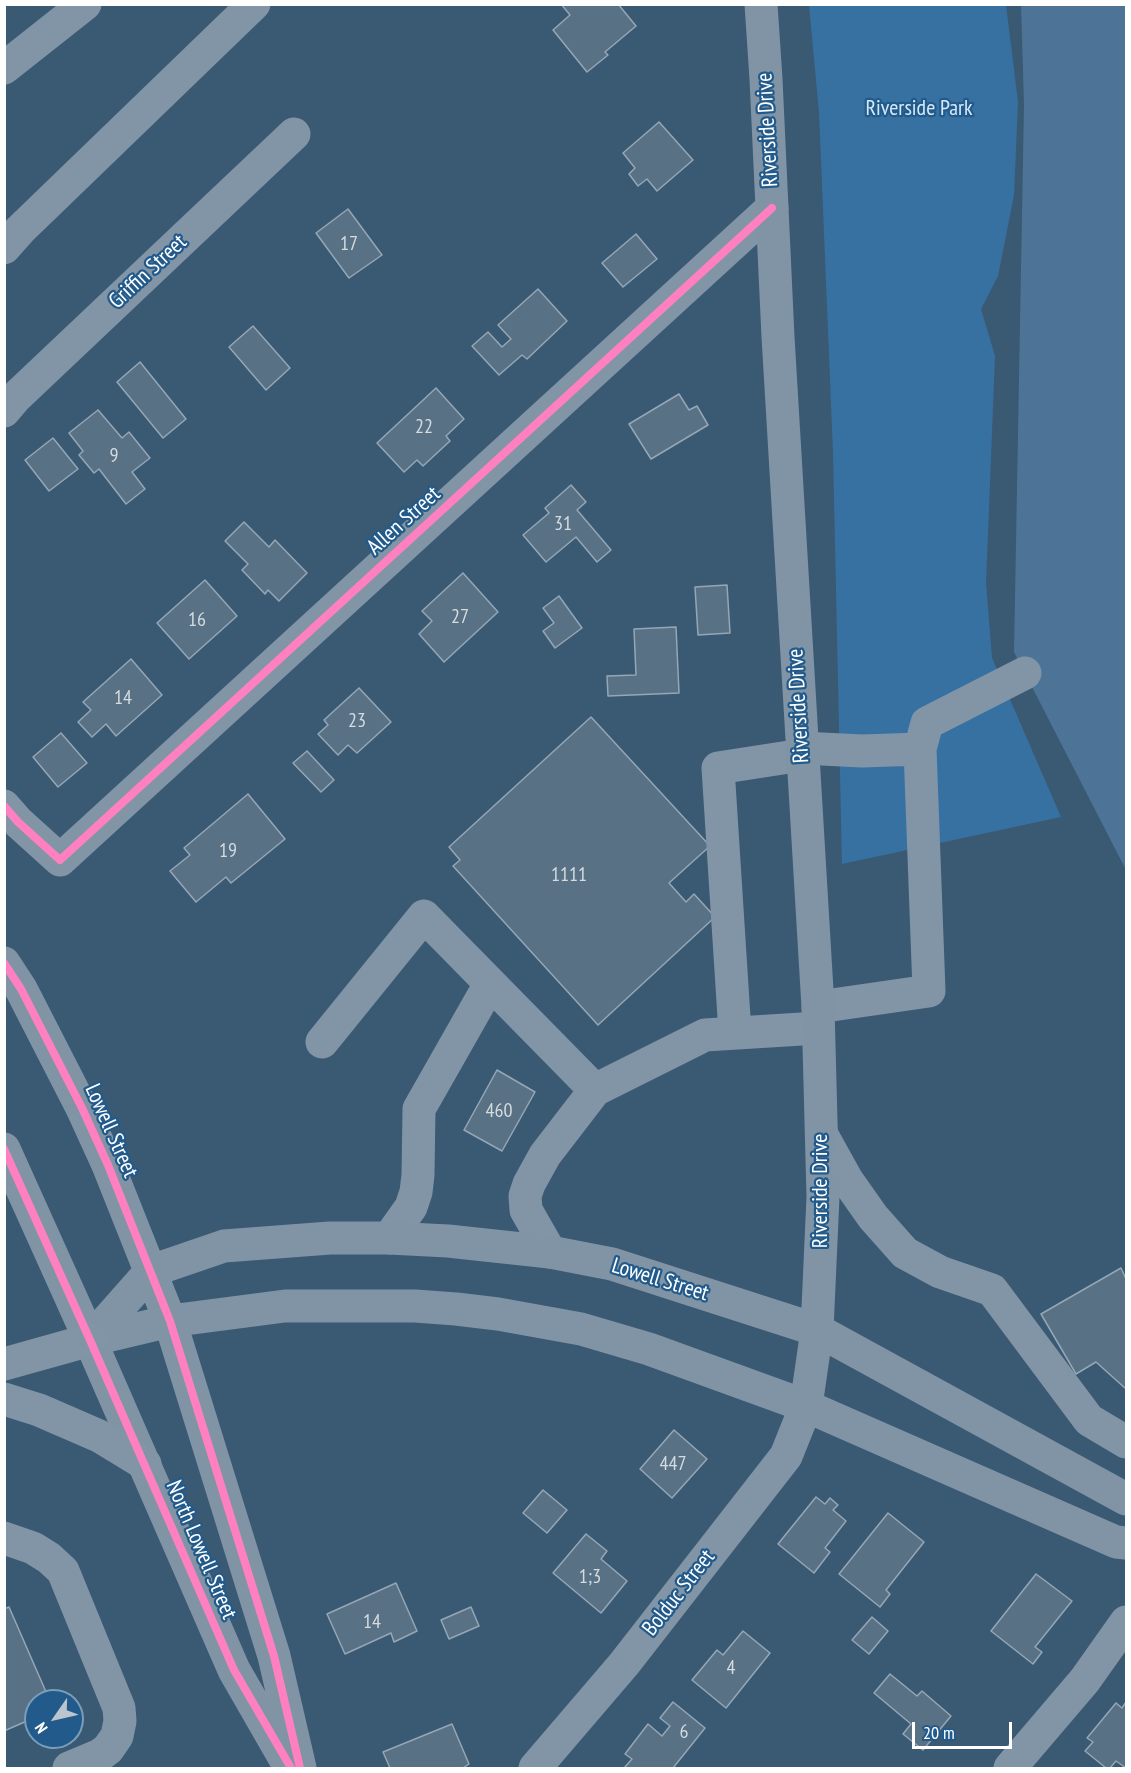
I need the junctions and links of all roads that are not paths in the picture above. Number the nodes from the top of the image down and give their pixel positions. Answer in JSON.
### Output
{"nodes":[{"id":1,"x":85,"y":4,"type":"edge"},
{"id":2,"x":254,"y":4,"type":"edge"},
{"id":3,"x":761,"y":4,"type":"edge"},
{"id":4,"x":4,"y":68,"type":"edge"},
{"id":5,"x":294,"y":134,"type":"dead end"},
{"id":6,"x":772,"y":208,"type":"junction"},
{"id":7,"x":4,"y":248,"type":"edge"},
{"id":8,"x":4,"y":411,"type":"edge"},
{"id":9,"x":1025,"y":673,"type":"dead end"},
{"id":10,"x":920,"y":749,"type":"junction"},
{"id":11,"x":802,"y":751,"type":"junction"},
{"id":12,"x":4,"y":806,"type":"edge"},
{"id":13,"x":4,"y":963,"type":"edge"},
{"id":14,"x":490,"y":984,"type":"junction"},
{"id":15,"x":818,"y":1017,"type":"junction"},
{"id":16,"x":735,"y":1033,"type":"junction"},
{"id":17,"x":322,"y":1042,"type":"dead end"},
{"id":18,"x":594,"y":1090,"type":"junction"},
{"id":19,"x":822,"y":1135,"type":"junction"},
{"id":20,"x":4,"y":1149,"type":"edge"},
{"id":21,"x":389,"y":1238,"type":"junction"},
{"id":22,"x":550,"y":1252,"type":"junction"},
{"id":23,"x":151,"y":1271,"type":"junction"},
{"id":24,"x":170,"y":1321,"type":"junction"},
{"id":25,"x":817,"y":1330,"type":"junction"},
{"id":26,"x":90,"y":1340,"type":"junction"},
{"id":27,"x":4,"y":1364,"type":"edge"},
{"id":28,"x":4,"y":1399,"type":"edge"},
{"id":29,"x":806,"y":1406,"type":"junction"},
{"id":30,"x":1126,"y":1442,"type":"edge"},
{"id":31,"x":145,"y":1464,"type":"junction"},
{"id":32,"x":1126,"y":1499,"type":"edge"},
{"id":33,"x":8,"y":1541,"type":"edge"},
{"id":34,"x":1126,"y":1544,"type":"edge"},
{"id":35,"x":1126,"y":1622,"type":"edge"},
{"id":36,"x":69,"y":1768,"type":"edge"},
{"id":37,"x":291,"y":1768,"type":"edge"},
{"id":38,"x":300,"y":1768,"type":"edge"},
{"id":39,"x":535,"y":1768,"type":"edge"},
{"id":40,"x":1011,"y":1768,"type":"edge"}],
"edges":[{"from":1,"to":4,"type":"highway"},
{"from":2,"to":7,"type":"highway"},
{"from":3,"to":6,"type":"main road","name":"Riverside Drive"},
{"from":5,"to":8,"type":"street","name":"Griffin Street"},
{"from":6,"to":11,"type":"main road","name":"Riverside Drive"},
{"from":6,"to":12,"type":"street","name":"Allen Street"},
{"from":9,"to":10,"type":"street"},
{"from":10,"to":11,"type":"street"},
{"from":10,"to":15,"type":"street"},
{"from":11,"to":15,"type":"main road","name":"Riverside Drive"},
{"from":11,"to":16,"type":"street"},
{"from":13,"to":23,"type":"main road","name":"Lowell Street"},
{"from":14,"to":17,"type":"street"},
{"from":14,"to":18,"type":"street"},
{"from":14,"to":21,"type":"street"},
{"from":15,"to":16,"type":"street"},
{"from":15,"to":19,"type":"main road","name":"Riverside Drive"},
{"from":16,"to":18,"type":"street"},
{"from":18,"to":22,"type":"street"},
{"from":19,"to":25,"type":"main road","name":"Riverside Drive"},
{"from":19,"to":30,"type":"street"},
{"from":20,"to":26,"type":"main road"},
{"from":21,"to":22,"type":"main road","name":"Lowell Street"},
{"from":21,"to":23,"type":"main road","name":"Lowell Street"},
{"from":22,"to":25,"type":"main road","name":"Lowell Street"},
{"from":23,"to":24,"type":"main road","name":"Lowell Street"},
{"from":23,"to":26,"type":"main road","name":"Lowell Street"},
{"from":24,"to":26,"type":"main road"},
{"from":24,"to":29,"type":"main road"},
{"from":24,"to":38,"type":"main road","name":"North Lowell Street"},
{"from":25,"to":29,"type":"main road","name":"Riverside Drive"},
{"from":25,"to":32,"type":"main road","name":"Lowell Street"},
{"from":26,"to":27,"type":"highway"},
{"from":26,"to":31,"type":"main road","name":"North Lowell Street"},
{"from":28,"to":31,"type":"highway"},
{"from":29,"to":34,"type":"main road"},
{"from":29,"to":39,"type":"street","name":"Bolduc Street"},
{"from":31,"to":37,"type":"main road","name":"North Lowell Street"},
{"from":33,"to":36,"type":"street"},
{"from":35,"to":40,"type":"street"}]}
